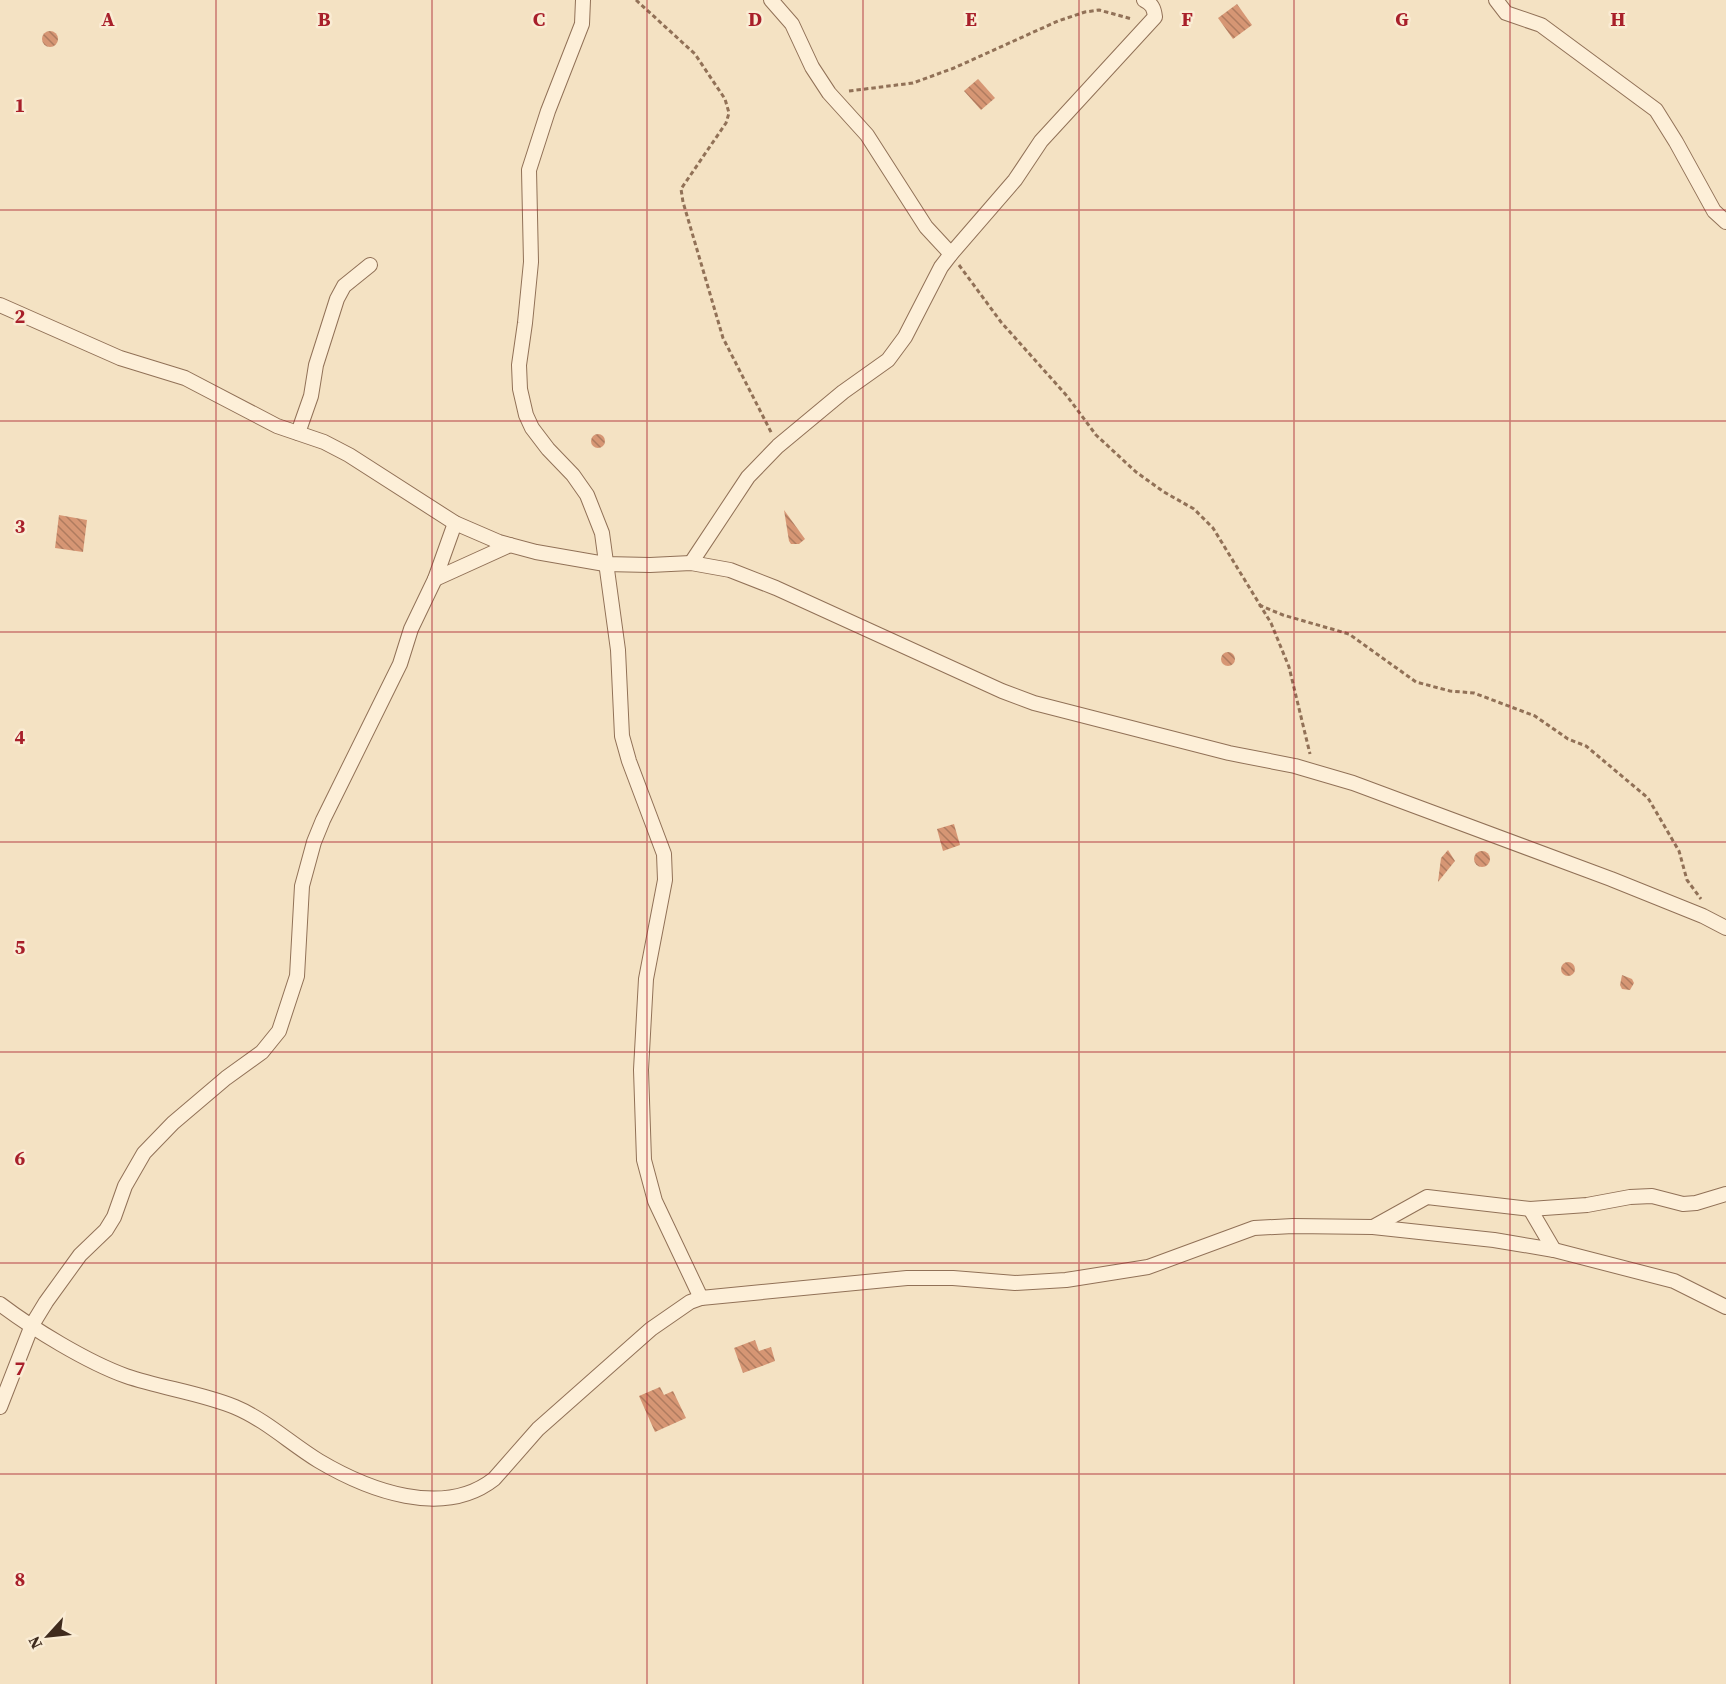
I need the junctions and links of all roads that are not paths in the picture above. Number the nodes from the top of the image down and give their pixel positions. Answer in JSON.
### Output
{"nodes":[{"id":1,"x":584,"y":0,"type":"edge"},
{"id":2,"x":771,"y":0,"type":"edge"},
{"id":3,"x":1144,"y":0,"type":"edge"},
{"id":4,"x":1496,"y":0,"type":"edge"},
{"id":5,"x":1726,"y":222,"type":"edge"},
{"id":6,"x":951,"y":254,"type":"junction"},
{"id":7,"x":370,"y":265,"type":"dead end"},
{"id":8,"x":0,"y":305,"type":"edge"},
{"id":9,"x":298,"y":433,"type":"junction"},
{"id":10,"x":455,"y":523,"type":"junction"},
{"id":11,"x":510,"y":545,"type":"junction"},
{"id":12,"x":691,"y":563,"type":"junction"},
{"id":13,"x":605,"y":564,"type":"junction"},
{"id":14,"x":435,"y":579,"type":"junction"},
{"id":15,"x":1723,"y":926,"type":"edge"},
{"id":16,"x":1726,"y":1194,"type":"edge"},
{"id":17,"x":1530,"y":1209,"type":"junction"},
{"id":18,"x":1373,"y":1227,"type":"junction"},
{"id":19,"x":1554,"y":1250,"type":"junction"},
{"id":20,"x":701,"y":1298,"type":"junction"},
{"id":21,"x":0,"y":1304,"type":"edge"},
{"id":22,"x":1726,"y":1307,"type":"edge"},
{"id":23,"x":32,"y":1325,"type":"junction"},
{"id":24,"x":0,"y":1407,"type":"edge"}],
"edges":[{"from":1,"to":13,"type":"street"},
{"from":2,"to":6,"type":"street"},
{"from":3,"to":6,"type":"street"},
{"from":4,"to":5,"type":"street"},
{"from":6,"to":12,"type":"street"},
{"from":7,"to":9,"type":"street"},
{"from":8,"to":9,"type":"street"},
{"from":9,"to":10,"type":"street"},
{"from":10,"to":11,"type":"street"},
{"from":10,"to":14,"type":"street"},
{"from":11,"to":13,"type":"street"},
{"from":11,"to":14,"type":"street"},
{"from":12,"to":13,"type":"street"},
{"from":12,"to":15,"type":"street"},
{"from":13,"to":20,"type":"street"},
{"from":14,"to":23,"type":"street"},
{"from":16,"to":17,"type":"street"},
{"from":17,"to":18,"type":"street"},
{"from":17,"to":19,"type":"street"},
{"from":18,"to":19,"type":"street"},
{"from":18,"to":20,"type":"street"},
{"from":19,"to":22,"type":"street"},
{"from":20,"to":23,"type":"street"},
{"from":21,"to":23,"type":"street"},
{"from":23,"to":24,"type":"street"}]}
